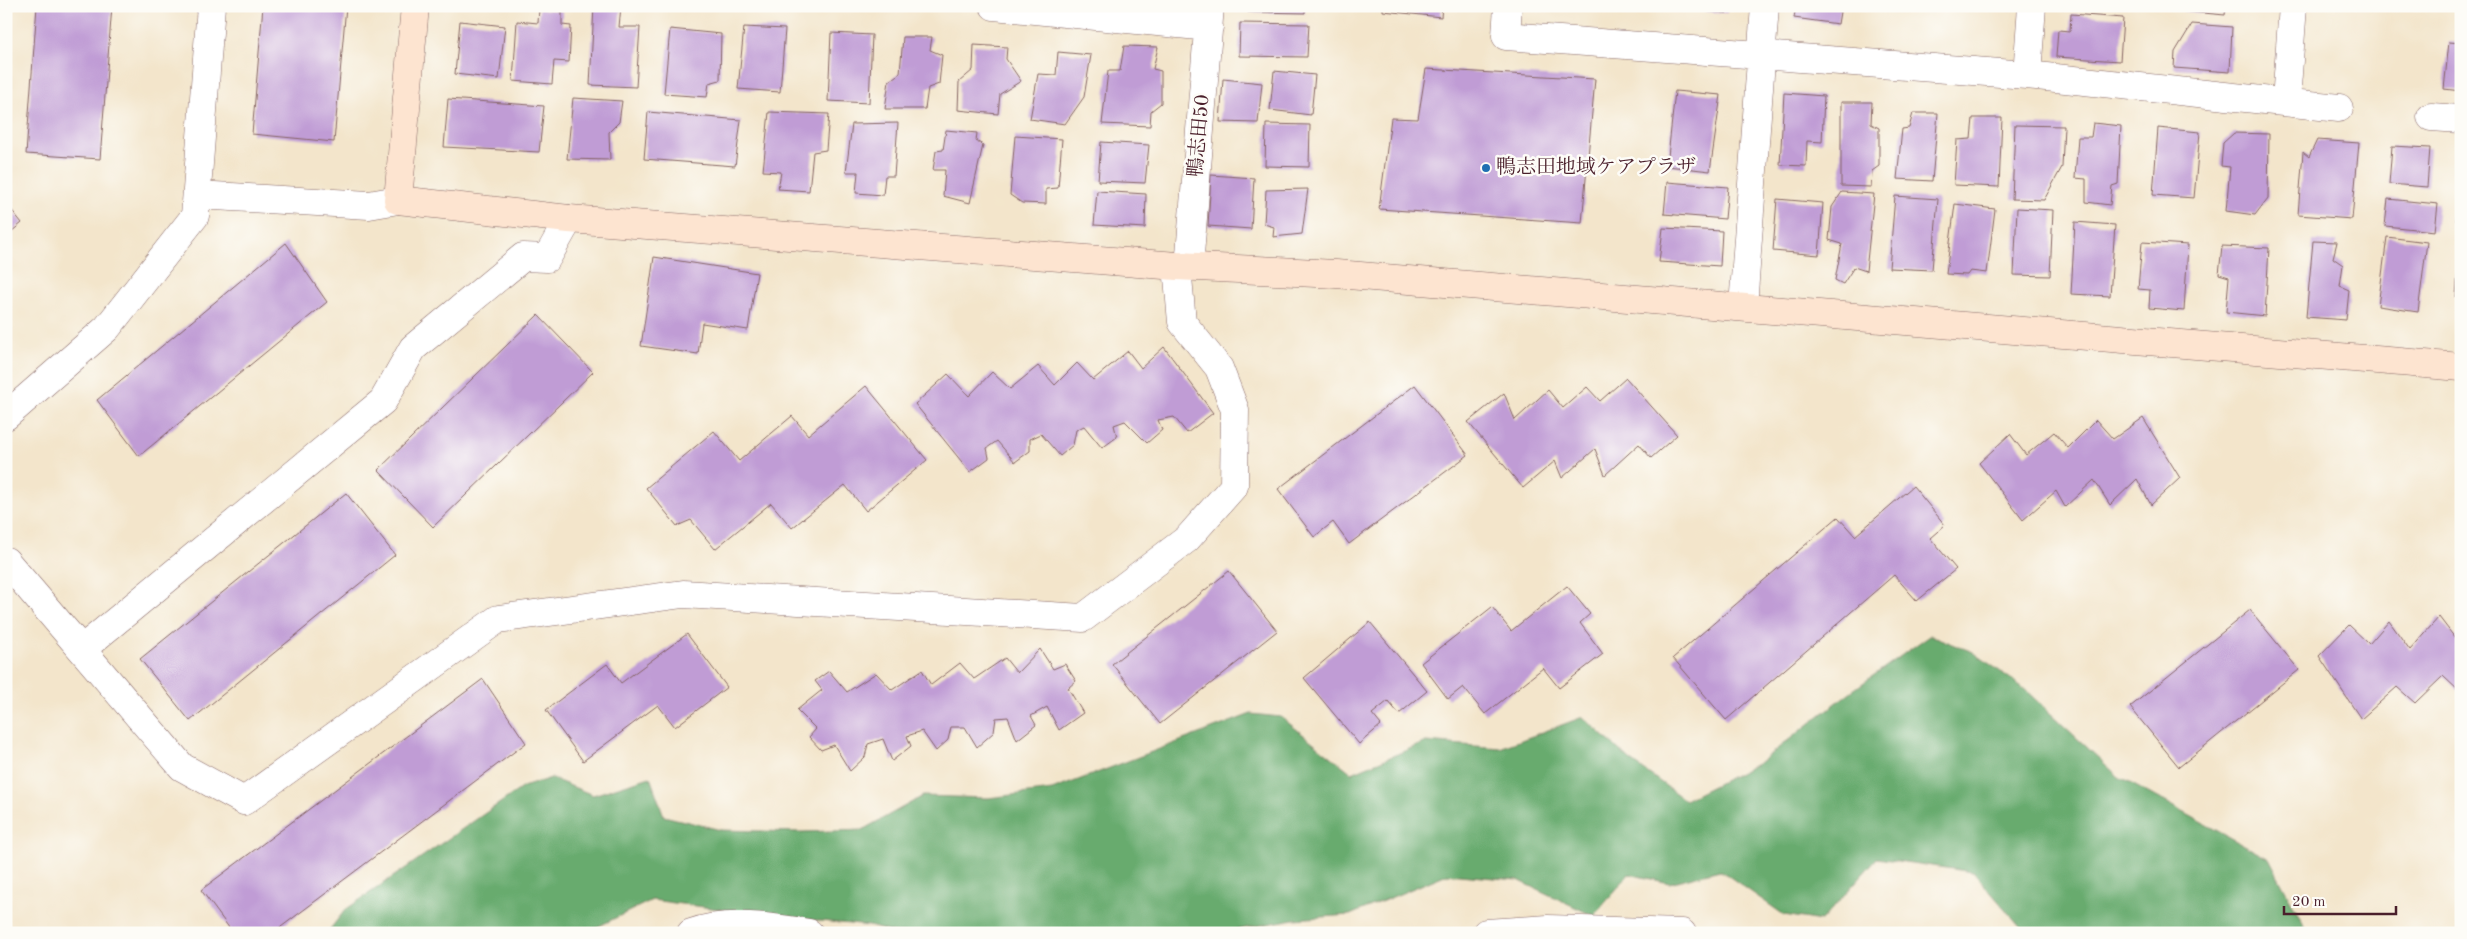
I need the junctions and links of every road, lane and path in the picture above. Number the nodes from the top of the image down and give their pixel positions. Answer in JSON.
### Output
{"nodes":[{"id":1,"x":211,"y":6,"type":"edge"},
{"id":2,"x":415,"y":6,"type":"edge"},
{"id":3,"x":994,"y":6,"type":"edge"},
{"id":4,"x":1508,"y":6,"type":"edge"},
{"id":5,"x":1765,"y":6,"type":"edge"},
{"id":6,"x":2032,"y":6,"type":"edge"},
{"id":7,"x":2293,"y":6,"type":"edge"},
{"id":8,"x":1209,"y":16,"type":"edge"},
{"id":9,"x":1761,"y":54,"type":"junction"},
{"id":10,"x":2027,"y":75,"type":"junction"},
{"id":11,"x":2286,"y":101,"type":"junction"},
{"id":12,"x":2339,"y":108,"type":"dead end"},
{"id":13,"x":2431,"y":117,"type":"dead end"},
{"id":14,"x":2461,"y":119,"type":"edge"},
{"id":15,"x":197,"y":195,"type":"junction"},
{"id":16,"x":398,"y":200,"type":"junction"},
{"id":17,"x":569,"y":220,"type":"junction"},
{"id":18,"x":1183,"y":266,"type":"junction"},
{"id":19,"x":1743,"y":307,"type":"junction"},
{"id":20,"x":2461,"y":367,"type":"edge"},
{"id":21,"x":6,"y":416,"type":"edge"},
{"id":22,"x":6,"y":561,"type":"edge"},
{"id":23,"x":82,"y":648,"type":"junction"},
{"id":24,"x":691,"y":933,"type":"edge"},
{"id":25,"x":809,"y":933,"type":"edge"},
{"id":26,"x":1486,"y":933,"type":"edge"},
{"id":27,"x":1682,"y":933,"type":"edge"}],
"edges":[{"from":1,"to":15,"type":"street"},
{"from":2,"to":16,"type":"street"},
{"from":3,"to":8,"type":"street"},
{"from":4,"to":9,"type":"street"},
{"from":5,"to":9,"type":"street"},
{"from":6,"to":10,"type":"street"},
{"from":7,"to":11,"type":"street"},
{"from":8,"to":18,"type":"street","name":"鴨志田50"},
{"from":9,"to":10,"type":"street"},
{"from":9,"to":19,"type":"street"},
{"from":10,"to":11,"type":"street"},
{"from":11,"to":12,"type":"street"},
{"from":13,"to":14,"type":"street"},
{"from":15,"to":16,"type":"street"},
{"from":15,"to":21,"type":"street"},
{"from":16,"to":17,"type":"street"},
{"from":17,"to":18,"type":"street"},
{"from":17,"to":23,"type":"street"},
{"from":18,"to":19,"type":"street"},
{"from":18,"to":23,"type":"street","name":"鴨志田50"},
{"from":19,"to":20,"type":"street"},
{"from":22,"to":23,"type":"street"},
{"from":24,"to":25,"type":"street"},
{"from":26,"to":27,"type":"street"}]}
